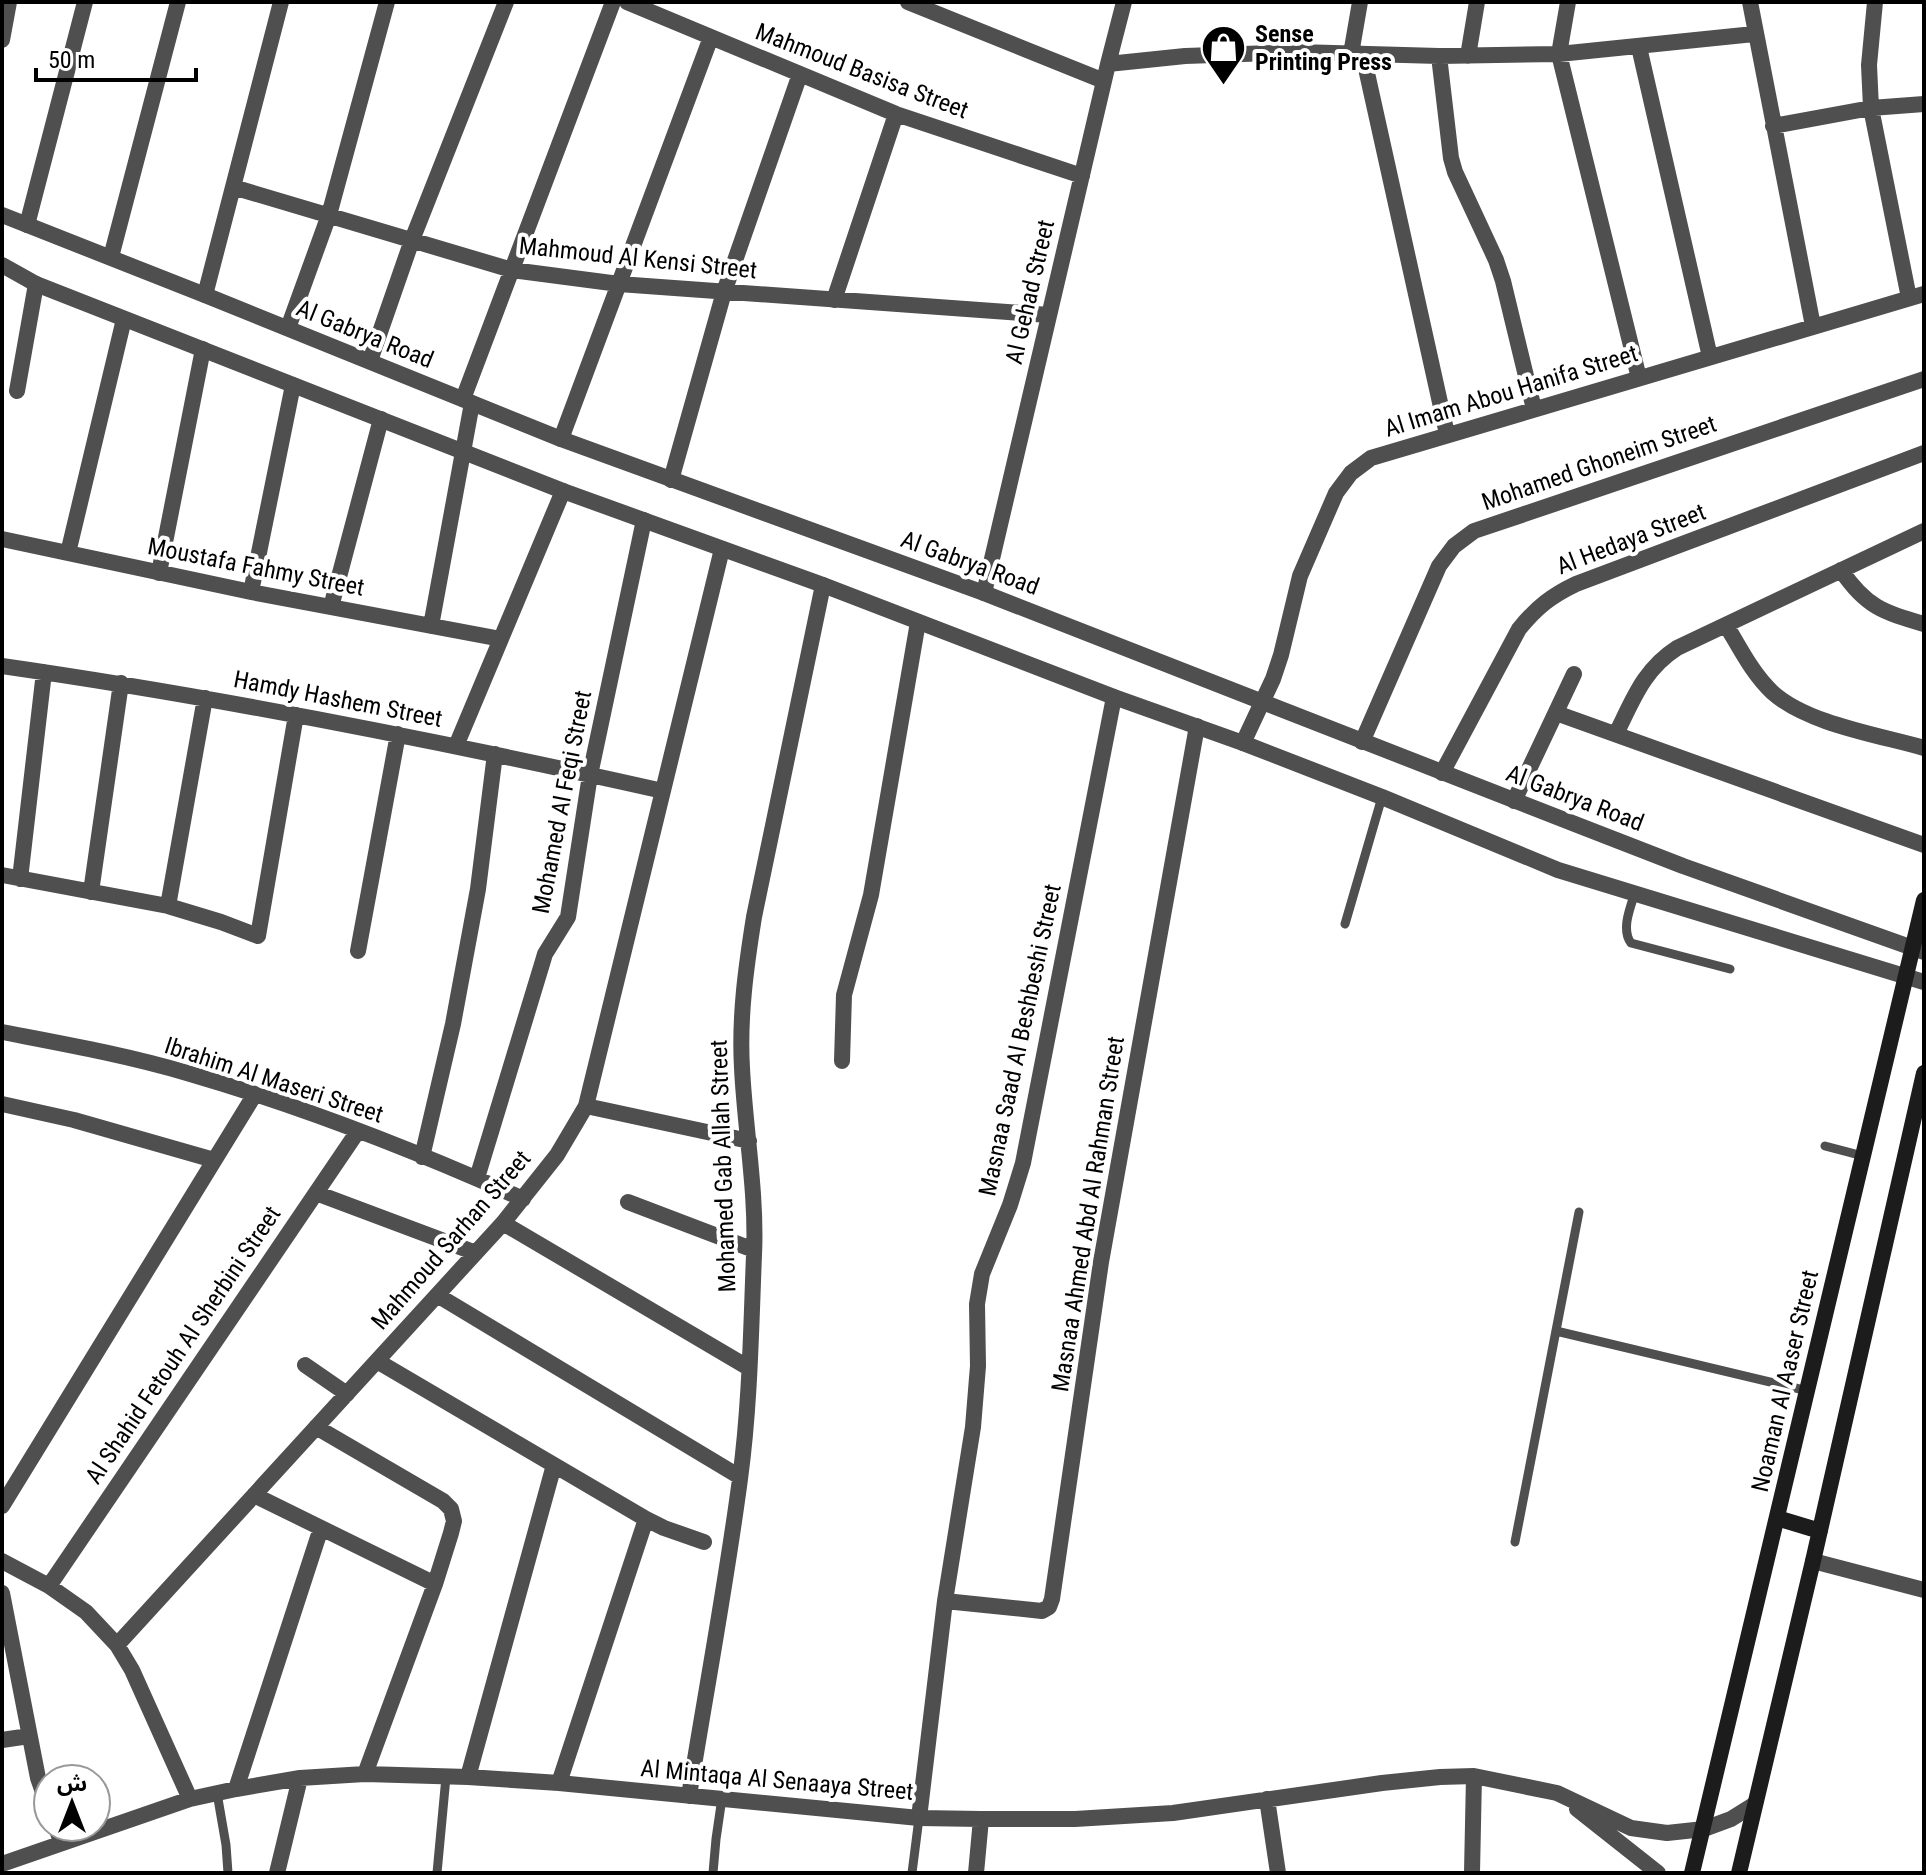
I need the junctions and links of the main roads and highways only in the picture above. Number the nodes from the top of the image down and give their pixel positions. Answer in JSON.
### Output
{"nodes":[{"id":1,"x":1924,"y":900,"type":"edge"},
{"id":2,"x":1918,"y":950,"type":"edge"},
{"id":3,"x":1924,"y":1073,"type":"edge"},
{"id":4,"x":1777,"y":1518,"type":"junction"},
{"id":5,"x":1820,"y":1531,"type":"junction"},
{"id":6,"x":1692,"y":1873,"type":"edge"},
{"id":7,"x":1739,"y":1873,"type":"edge"}],
"edges":[{"from":1,"to":2,"type":"main road","name":"Noaman Al Aaser Street"},
{"from":2,"to":4,"type":"main road","name":"Noaman Al Aaser Street"},
{"from":3,"to":5,"type":"main road"},
{"from":4,"to":5,"type":"main road"},
{"from":4,"to":6,"type":"main road","name":"Noaman Al Aaser Street"},
{"from":5,"to":7,"type":"main road"}]}
